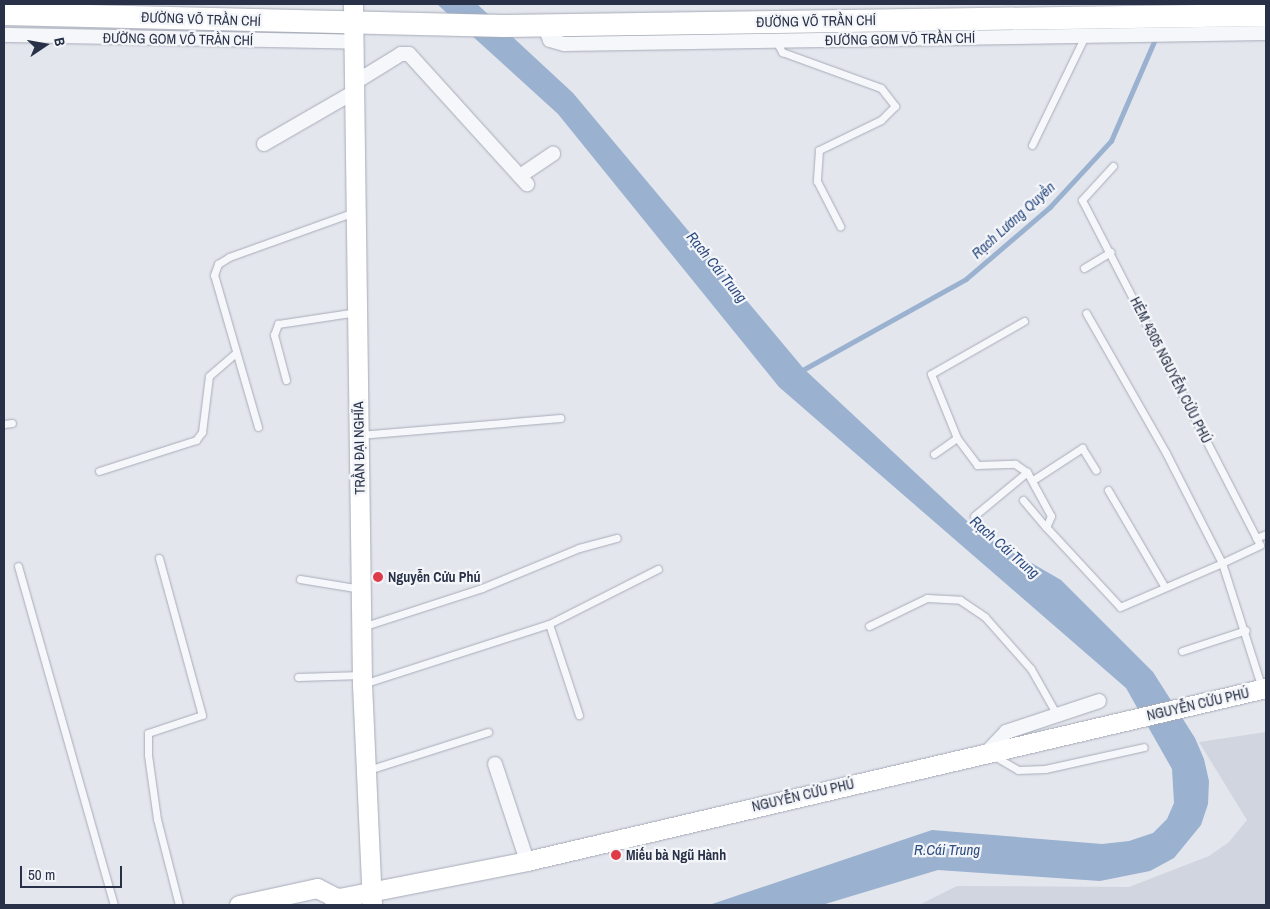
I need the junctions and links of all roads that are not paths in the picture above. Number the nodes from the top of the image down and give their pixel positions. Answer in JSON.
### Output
{"nodes":[{"id":1,"x":4,"y":14,"type":"edge"},
{"id":2,"x":1266,"y":15,"type":"edge"},
{"id":3,"x":353,"y":23,"type":"edge"},
{"id":4,"x":544,"y":25,"type":"junction"},
{"id":5,"x":1266,"y":33,"type":"edge"},
{"id":6,"x":4,"y":35,"type":"edge"},
{"id":7,"x":1085,"y":36,"type":"junction"},
{"id":8,"x":776,"y":41,"type":"junction"},
{"id":9,"x":354,"y":88,"type":"junction"},
{"id":10,"x":264,"y":144,"type":"dead end"},
{"id":11,"x":1032,"y":145,"type":"dead end"},
{"id":12,"x":553,"y":154,"type":"dead end"},
{"id":13,"x":1113,"y":166,"type":"dead end"},
{"id":14,"x":356,"y":211,"type":"junction"},
{"id":15,"x":840,"y":226,"type":"dead end"},
{"id":16,"x":1111,"y":252,"type":"junction"},
{"id":17,"x":1084,"y":268,"type":"dead end"},
{"id":18,"x":357,"y":312,"type":"junction"},
{"id":19,"x":1086,"y":313,"type":"dead end"},
{"id":20,"x":1024,"y":321,"type":"dead end"},
{"id":21,"x":235,"y":353,"type":"junction"},
{"id":22,"x":286,"y":380,"type":"dead end"},
{"id":23,"x":560,"y":418,"type":"dead end"},
{"id":24,"x":12,"y":423,"type":"dead end"},
{"id":25,"x":4,"y":424,"type":"edge"},
{"id":26,"x":258,"y":427,"type":"dead end"},
{"id":27,"x":359,"y":435,"type":"junction"},
{"id":28,"x":957,"y":438,"type":"junction"},
{"id":29,"x":934,"y":454,"type":"dead end"},
{"id":30,"x":1096,"y":470,"type":"dead end"},
{"id":31,"x":99,"y":471,"type":"dead end"},
{"id":32,"x":1027,"y":472,"type":"junction"},
{"id":33,"x":1033,"y":480,"type":"junction"},
{"id":34,"x":1108,"y":490,"type":"dead end"},
{"id":35,"x":1023,"y":500,"type":"dead end"},
{"id":36,"x":974,"y":516,"type":"dead end"},
{"id":37,"x":1046,"y":527,"type":"junction"},
{"id":38,"x":1266,"y":534,"type":"edge"},
{"id":39,"x":617,"y":538,"type":"dead end"},
{"id":40,"x":1256,"y":538,"type":"junction"},
{"id":41,"x":159,"y":558,"type":"dead end"},
{"id":42,"x":1222,"y":563,"type":"junction"},
{"id":43,"x":18,"y":566,"type":"dead end"},
{"id":44,"x":658,"y":568,"type":"dead end"},
{"id":45,"x":300,"y":579,"type":"dead end"},
{"id":46,"x":1164,"y":586,"type":"junction"},
{"id":47,"x":361,"y":589,"type":"junction"},
{"id":48,"x":549,"y":624,"type":"junction"},
{"id":49,"x":869,"y":626,"type":"dead end"},
{"id":50,"x":362,"y":627,"type":"junction"},
{"id":51,"x":1246,"y":630,"type":"junction"},
{"id":52,"x":1182,"y":652,"type":"dead end"},
{"id":53,"x":298,"y":677,"type":"dead end"},
{"id":54,"x":362,"y":680,"type":"junction"},
{"id":55,"x":1264,"y":688,"type":"edge"},
{"id":56,"x":1099,"y":701,"type":"dead end"},
{"id":57,"x":1057,"y":715,"type":"junction"},
{"id":58,"x":579,"y":716,"type":"dead end"},
{"id":59,"x":488,"y":732,"type":"dead end"},
{"id":60,"x":1144,"y":747,"type":"dead end"},
{"id":61,"x":987,"y":752,"type":"junction"},
{"id":62,"x":495,"y":764,"type":"dead end"},
{"id":63,"x":367,"y":770,"type":"junction"},
{"id":64,"x":527,"y":860,"type":"junction"},
{"id":65,"x":407,"y":885,"type":"junction"},
{"id":66,"x":372,"y":902,"type":"edge"},
{"id":67,"x":341,"y":903,"type":"edge"},
{"id":68,"x":114,"y":905,"type":"edge"},
{"id":69,"x":179,"y":905,"type":"edge"},
{"id":70,"x":239,"y":905,"type":"edge"},
{"id":71,"x":391,"y":905,"type":"edge"}],
"edges":[{"from":1,"to":3,"type":"highway","name":"ĐƯỜNG VÕ TRẦN CHÍ"},
{"from":2,"to":4,"type":"highway","name":"ĐƯỜNG VÕ TRẦN CHÍ"},
{"from":3,"to":4,"type":"highway","name":"ĐƯỜNG VÕ TRẦN CHÍ"},
{"from":3,"to":6,"type":"street","name":"ĐƯỜNG GOM VÕ TRẦN CHÍ"},
{"from":3,"to":9,"type":"main road","name":"TRẦN ĐẠI NGHĨA"},
{"from":4,"to":8,"type":"street","name":"ĐƯỜNG GOM VÕ TRẦN CHÍ"},
{"from":5,"to":7,"type":"street","name":"ĐƯỜNG GOM VÕ TRẦN CHÍ"},
{"from":7,"to":8,"type":"street","name":"ĐƯỜNG GOM VÕ TRẦN CHÍ"},
{"from":7,"to":11,"type":"lane"},
{"from":8,"to":15,"type":"lane"},
{"from":9,"to":10,"type":"street"},
{"from":9,"to":12,"type":"street"},
{"from":9,"to":14,"type":"main road","name":"TRẦN ĐẠI NGHĨA"},
{"from":13,"to":16,"type":"lane","name":"HẺM 4305 NGUYỄN CỬU PHÚ"},
{"from":14,"to":18,"type":"main road","name":"TRẦN ĐẠI NGHĨA"},
{"from":14,"to":21,"type":"lane"},
{"from":16,"to":17,"type":"lane"},
{"from":16,"to":40,"type":"lane","name":"HẺM 4305 NGUYỄN CỬU PHÚ"},
{"from":18,"to":22,"type":"lane"},
{"from":18,"to":27,"type":"main road","name":"TRẦN ĐẠI NGHĨA"},
{"from":19,"to":42,"type":"lane"},
{"from":20,"to":28,"type":"lane"},
{"from":21,"to":26,"type":"lane"},
{"from":21,"to":31,"type":"lane"},
{"from":23,"to":27,"type":"lane"},
{"from":24,"to":25,"type":"lane"},
{"from":27,"to":47,"type":"main road","name":"TRẦN ĐẠI NGHĨA"},
{"from":28,"to":29,"type":"lane"},
{"from":28,"to":32,"type":"lane"},
{"from":30,"to":33,"type":"lane"},
{"from":32,"to":33,"type":"lane"},
{"from":32,"to":36,"type":"lane"},
{"from":33,"to":37,"type":"lane"},
{"from":34,"to":46,"type":"lane"},
{"from":35,"to":37,"type":"lane"},
{"from":37,"to":46,"type":"lane"},
{"from":38,"to":40,"type":"lane"},
{"from":39,"to":50,"type":"lane"},
{"from":40,"to":42,"type":"lane"},
{"from":41,"to":69,"type":"lane"},
{"from":42,"to":46,"type":"lane"},
{"from":42,"to":51,"type":"lane"},
{"from":43,"to":68,"type":"lane"},
{"from":44,"to":48,"type":"lane"},
{"from":45,"to":47,"type":"lane"},
{"from":47,"to":50,"type":"main road","name":"TRẦN ĐẠI NGHĨA"},
{"from":48,"to":54,"type":"lane"},
{"from":48,"to":58,"type":"lane"},
{"from":49,"to":57,"type":"lane"},
{"from":50,"to":54,"type":"main road","name":"TRẦN ĐẠI NGHĨA"},
{"from":51,"to":52,"type":"lane"},
{"from":51,"to":55,"type":"lane"},
{"from":53,"to":54,"type":"lane"},
{"from":54,"to":63,"type":"main road","name":"TRẦN ĐẠI NGHĨA"},
{"from":55,"to":61,"type":"main road","name":"NGUYỄN CỬU PHÚ"},
{"from":56,"to":57,"type":"street"},
{"from":57,"to":61,"type":"street"},
{"from":59,"to":63,"type":"lane"},
{"from":60,"to":61,"type":"lane"},
{"from":61,"to":64,"type":"main road","name":"NGUYỄN CỬU PHÚ"},
{"from":62,"to":64,"type":"street"},
{"from":63,"to":66,"type":"main road","name":"TRẦN ĐẠI NGHĨA"},
{"from":64,"to":65,"type":"main road","name":"NGUYỄN CỬU PHÚ"},
{"from":65,"to":66,"type":"main road","name":"NGUYỄN CỬU PHÚ"},
{"from":65,"to":71,"type":"main road"},
{"from":66,"to":67,"type":"main road","name":"NGUYỄN CỬU PHÚ"},
{"from":67,"to":70,"type":"main road","name":"NGUYỄN CỬU PHÚ"}]}
